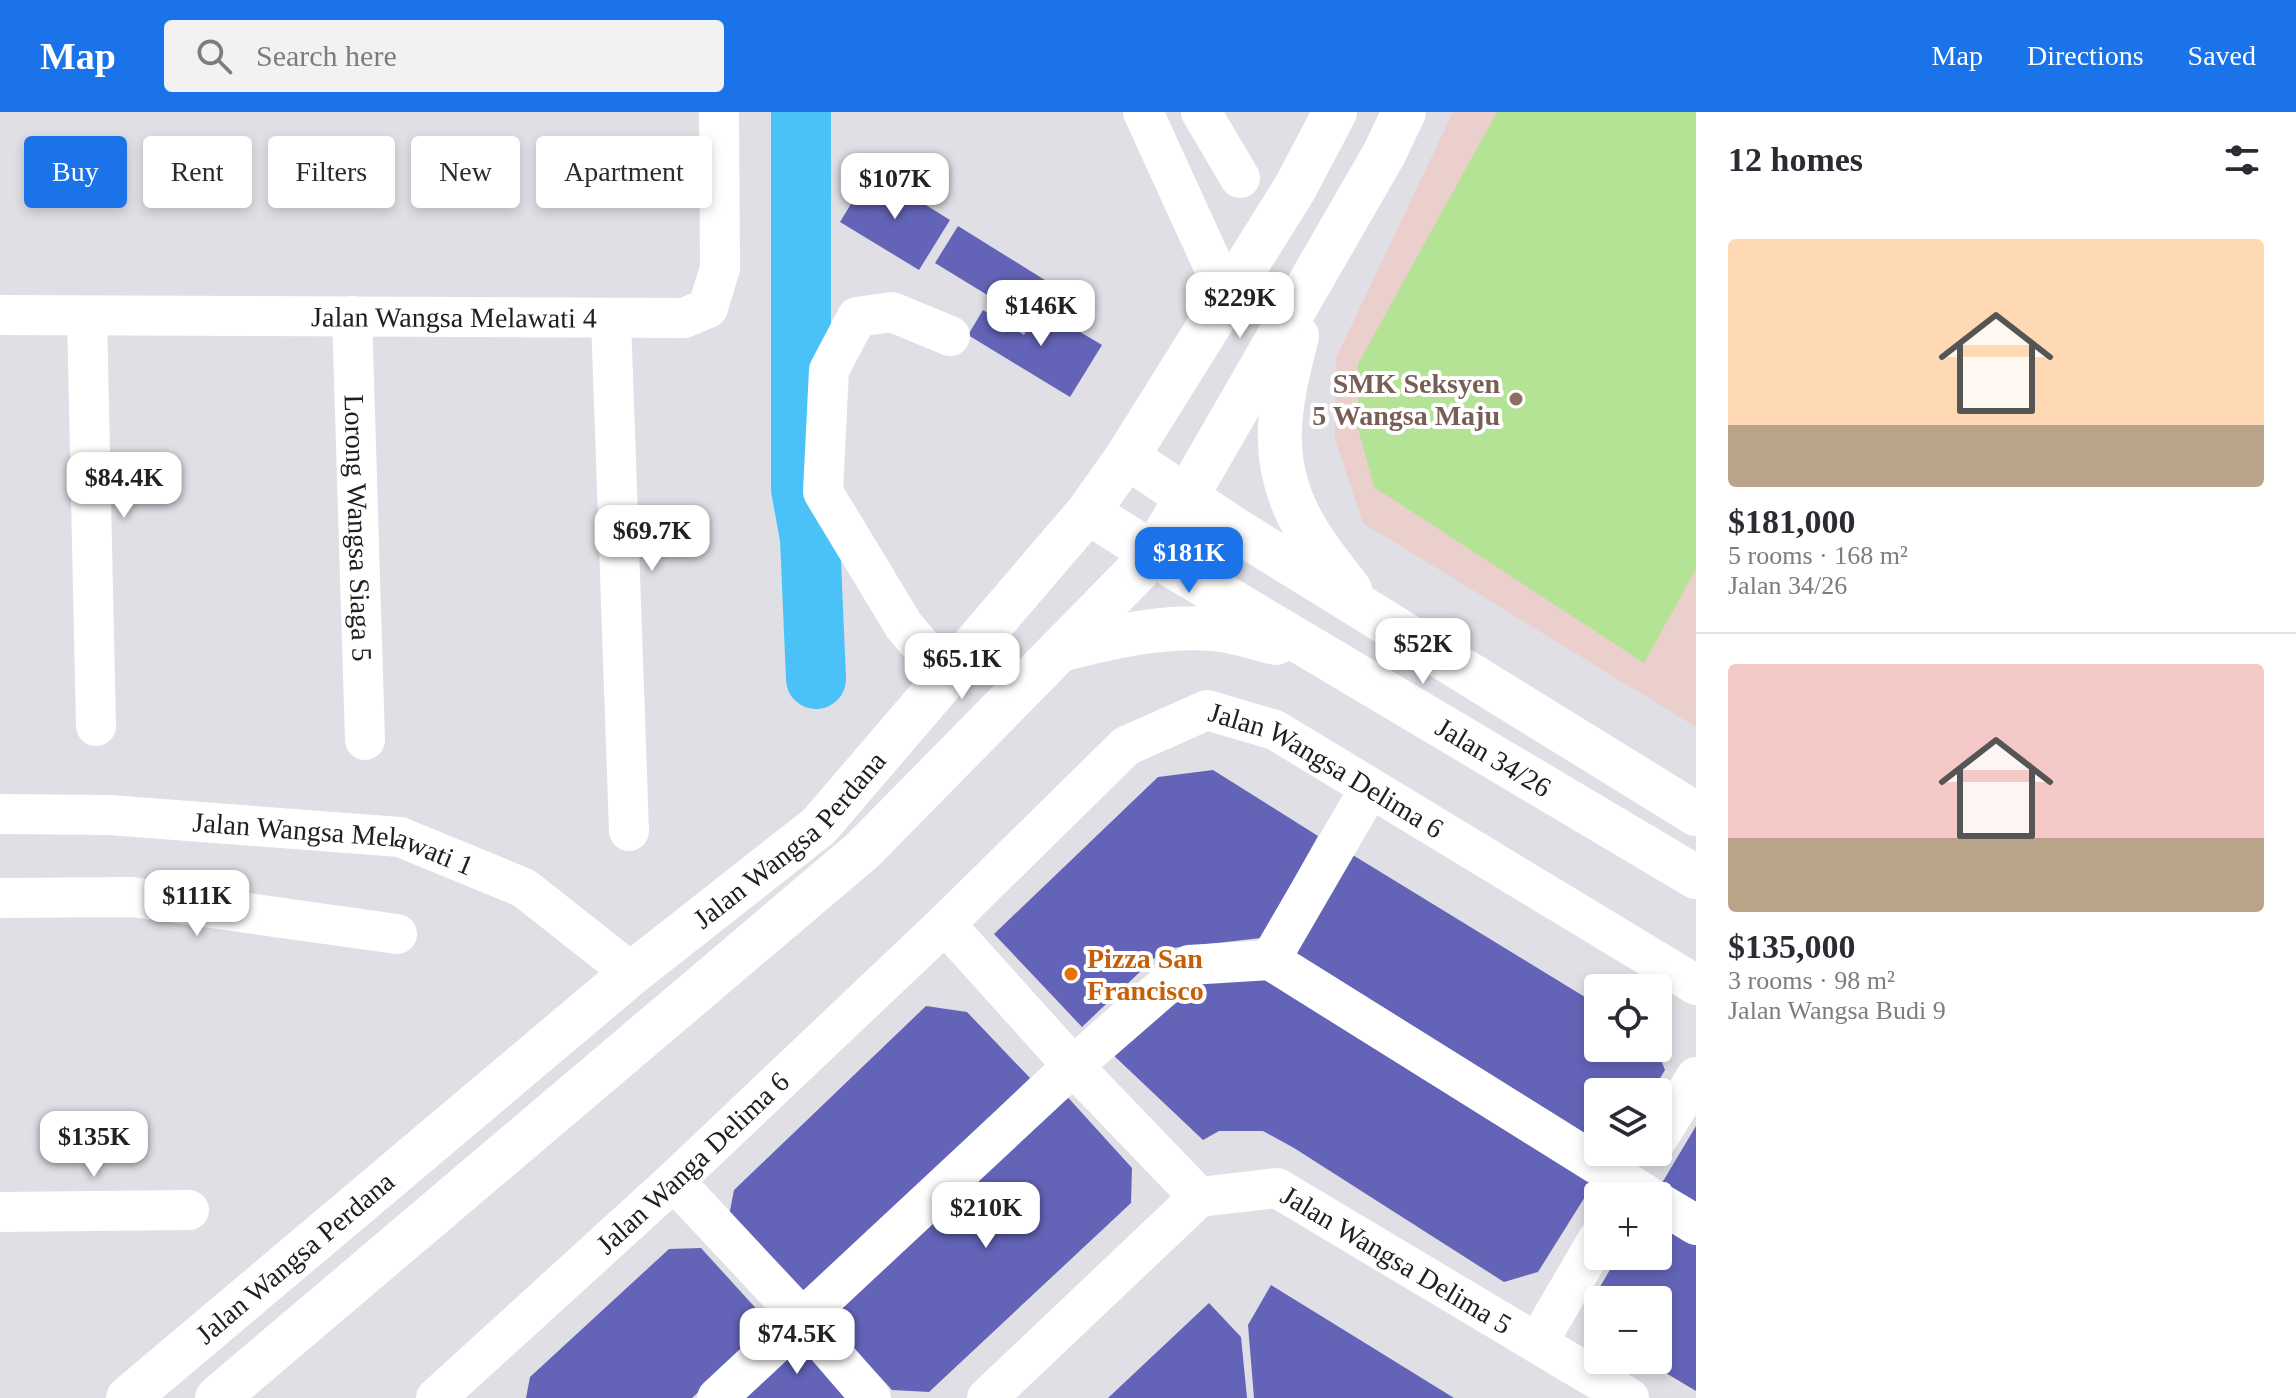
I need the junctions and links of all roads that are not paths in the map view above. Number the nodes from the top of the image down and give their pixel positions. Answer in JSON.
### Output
{"nodes":[{"id":1,"x":719,"y":112,"type":"edge"},
{"id":2,"x":1143,"y":112,"type":"edge"},
{"id":3,"x":1201,"y":112,"type":"edge"},
{"id":4,"x":1335,"y":112,"type":"edge"},
{"id":5,"x":1404,"y":112,"type":"edge"},
{"id":6,"x":1240,"y":178,"type":"dead end"},
{"id":7,"x":1311,"y":283,"type":"junction"},
{"id":8,"x":1227,"y":296,"type":"junction"},
{"id":9,"x":0,"y":315,"type":"edge"},
{"id":10,"x":87,"y":316,"type":"junction"},
{"id":11,"x":352,"y":316,"type":"junction"},
{"id":12,"x":611,"y":318,"type":"junction"},
{"id":13,"x":950,"y":336,"type":"dead end"},
{"id":14,"x":1127,"y":457,"type":"junction"},
{"id":15,"x":1188,"y":498,"type":"junction"},
{"id":16,"x":1088,"y":512,"type":"junction"},
{"id":17,"x":1153,"y":555,"type":"junction"},
{"id":18,"x":1364,"y":609,"type":"junction"},
{"id":19,"x":1060,"y":650,"type":"junction"},
{"id":20,"x":1317,"y":653,"type":"junction"},
{"id":21,"x":947,"y":676,"type":"junction"},
{"id":22,"x":96,"y":726,"type":"dead end"},
{"id":23,"x":365,"y":740,"type":"dead end"},
{"id":24,"x":1370,"y":788,"type":"junction"},
{"id":25,"x":0,"y":814,"type":"edge"},
{"id":26,"x":1696,"y":814,"type":"edge"},
{"id":27,"x":629,"y":831,"type":"dead end"},
{"id":28,"x":1696,"y":877,"type":"edge"},
{"id":29,"x":0,"y":898,"type":"edge"},
{"id":30,"x":945,"y":924,"type":"junction"},
{"id":31,"x":397,"y":934,"type":"dead end"},
{"id":32,"x":1270,"y":960,"type":"junction"},
{"id":33,"x":632,"y":973,"type":"junction"},
{"id":34,"x":1696,"y":985,"type":"edge"},
{"id":35,"x":1073,"y":1066,"type":"junction"},
{"id":36,"x":1696,"y":1077,"type":"edge"},
{"id":37,"x":1672,"y":1116,"type":"edge"},
{"id":38,"x":674,"y":1181,"type":"junction"},
{"id":39,"x":1635,"y":1182,"type":"edge"},
{"id":40,"x":1199,"y":1197,"type":"junction"},
{"id":41,"x":1672,"y":1208,"type":"edge"},
{"id":42,"x":189,"y":1210,"type":"dead end"},
{"id":43,"x":0,"y":1212,"type":"edge"},
{"id":44,"x":1696,"y":1225,"type":"edge"},
{"id":45,"x":1584,"y":1263,"type":"edge"},
{"id":46,"x":802,"y":1318,"type":"junction"},
{"id":47,"x":1538,"y":1342,"type":"junction"},
{"id":48,"x":461,"y":1390,"type":"edge"},
{"id":49,"x":128,"y":1398,"type":"edge"},
{"id":50,"x":217,"y":1398,"type":"edge"},
{"id":51,"x":717,"y":1398,"type":"edge"},
{"id":52,"x":871,"y":1398,"type":"edge"},
{"id":53,"x":987,"y":1398,"type":"edge"},
{"id":54,"x":1629,"y":1398,"type":"edge"}],
"edges":[{"from":1,"to":12,"type":"street","name":"Jalan Wangsa Melawati 4"},
{"from":2,"to":8,"type":"street"},
{"from":3,"to":6,"type":"street"},
{"from":4,"to":8,"type":"main road","name":"Jalan Wangsa Perdana"},
{"from":5,"to":7,"type":"main road","name":"Jalan Wangsa Perdana"},
{"from":7,"to":15,"type":"main road","name":"Jalan Wangsa Perdana"},
{"from":7,"to":18,"type":"main road"},
{"from":8,"to":14,"type":"main road","name":"Jalan Wangsa Perdana"},
{"from":9,"to":10,"type":"street","name":"Jalan Wangsa Melawati 4"},
{"from":10,"to":11,"type":"street","name":"Jalan Wangsa Melawati 4"},
{"from":10,"to":22,"type":"street"},
{"from":11,"to":12,"type":"street","name":"Jalan Wangsa Melawati 4"},
{"from":11,"to":23,"type":"street","name":"Lorong Wangsa Siaga 5"},
{"from":12,"to":27,"type":"street"},
{"from":13,"to":21,"type":"street"},
{"from":14,"to":15,"type":"main road","name":"Jalan 34/26"},
{"from":14,"to":16,"type":"main road","name":"Jalan Wangsa Perdana"},
{"from":15,"to":17,"type":"main road","name":"Jalan Wangsa Perdana"},
{"from":15,"to":18,"type":"main road","name":"Jalan 34/26"},
{"from":16,"to":17,"type":"main road","name":"Jalan 34/26"},
{"from":16,"to":21,"type":"main road","name":"Jalan Wangsa Perdana"},
{"from":17,"to":19,"type":"main road","name":"Jalan Wangsa Perdana"},
{"from":17,"to":20,"type":"main road","name":"Jalan 34/26"},
{"from":18,"to":26,"type":"main road","name":"Jalan 34/26"},
{"from":19,"to":20,"type":"main road"},
{"from":19,"to":50,"type":"main road","name":"Jalan Wangsa Perdana"},
{"from":20,"to":28,"type":"main road","name":"Jalan 34/26"},
{"from":21,"to":33,"type":"main road","name":"Jalan Wangsa Perdana"},
{"from":24,"to":30,"type":"street","name":"Jalan Wangsa Delima 6"},
{"from":24,"to":32,"type":"street"},
{"from":24,"to":34,"type":"street","name":"Jalan Wangsa Delima 6"},
{"from":25,"to":33,"type":"street","name":"Jalan Wangsa Melawati 1"},
{"from":29,"to":31,"type":"street"},
{"from":30,"to":35,"type":"street"},
{"from":30,"to":38,"type":"street","name":"Jalan Wanga Delima 6"},
{"from":32,"to":35,"type":"street"},
{"from":32,"to":39,"type":"street"},
{"from":33,"to":49,"type":"main road","name":"Jalan Wangsa Perdana"},
{"from":35,"to":40,"type":"street"},
{"from":35,"to":46,"type":"street"},
{"from":36,"to":37,"type":"street"},
{"from":38,"to":46,"type":"street"},
{"from":38,"to":48,"type":"street","name":"Jalan Wanga Delima 6"},
{"from":40,"to":47,"type":"street","name":"Jalan Wangsa Delima 5"},
{"from":40,"to":53,"type":"street"},
{"from":41,"to":44,"type":"street"},
{"from":42,"to":43,"type":"street"},
{"from":45,"to":47,"type":"street"},
{"from":46,"to":51,"type":"street"},
{"from":46,"to":52,"type":"street"},
{"from":47,"to":54,"type":"street","name":"Jalan Wangsa Delima 5"}]}
